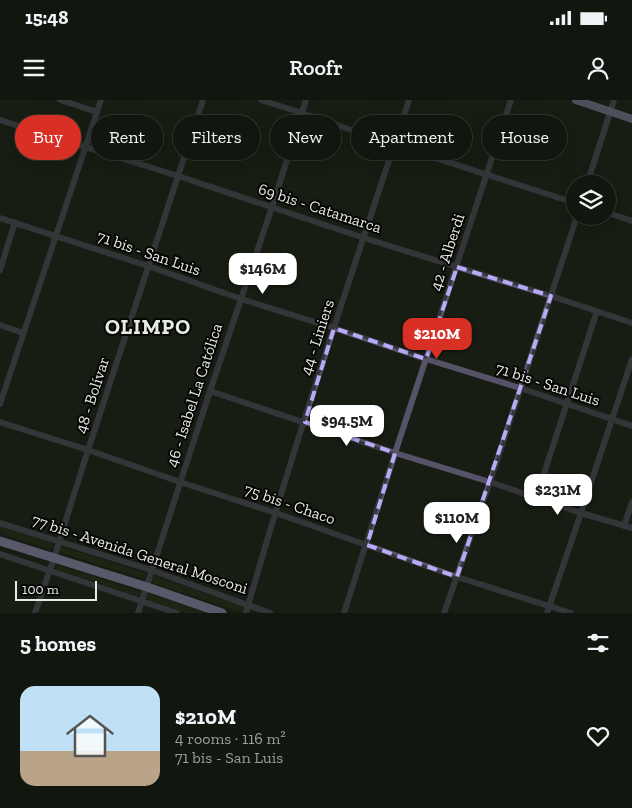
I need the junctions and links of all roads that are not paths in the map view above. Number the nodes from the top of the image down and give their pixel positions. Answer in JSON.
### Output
{"nodes":[{"id":1,"x":60,"y":100,"type":"edge"},
{"id":2,"x":101,"y":100,"type":"edge"},
{"id":3,"x":203,"y":100,"type":"edge"},
{"id":4,"x":261,"y":100,"type":"edge"},
{"id":5,"x":306,"y":100,"type":"edge"},
{"id":6,"x":409,"y":100,"type":"edge"},
{"id":7,"x":511,"y":100,"type":"edge"},
{"id":8,"x":576,"y":100,"type":"edge"},
{"id":9,"x":614,"y":100,"type":"edge"},
{"id":10,"x":97,"y":112,"type":"junction"},
{"id":11,"x":611,"y":112,"type":"junction"},
{"id":12,"x":302,"y":113,"type":"junction"},
{"id":13,"x":404,"y":115,"type":"edge"},
{"id":14,"x":632,"y":119,"type":"edge"},
{"id":15,"x":0,"y":120,"type":"edge"},
{"id":16,"x":351,"y":130,"type":"edge"},
{"id":17,"x":86,"y":146,"type":"junction"},
{"id":18,"x":389,"y":160,"type":"edge"},
{"id":19,"x":443,"y":160,"type":"edge"},
{"id":20,"x":486,"y":174,"type":"junction"},
{"id":21,"x":590,"y":175,"type":"edge"},
{"id":22,"x":178,"y":176,"type":"junction"},
{"id":23,"x":566,"y":199,"type":"edge"},
{"id":24,"x":272,"y":207,"type":"junction"},
{"id":25,"x":616,"y":216,"type":"edge"},
{"id":26,"x":0,"y":218,"type":"edge"},
{"id":27,"x":632,"y":221,"type":"edge"},
{"id":28,"x":16,"y":222,"type":"junction"},
{"id":29,"x":574,"y":225,"type":"edge"},
{"id":30,"x":55,"y":236,"type":"junction"},
{"id":31,"x":364,"y":238,"type":"junction"},
{"id":32,"x":148,"y":266,"type":"junction"},
{"id":33,"x":457,"y":267,"type":"junction"},
{"id":34,"x":0,"y":270,"type":"edge"},
{"id":35,"x":551,"y":296,"type":"junction"},
{"id":36,"x":241,"y":299,"type":"junction"},
{"id":37,"x":597,"y":311,"type":"junction"},
{"id":38,"x":632,"y":323,"type":"edge"},
{"id":39,"x":0,"y":325,"type":"edge"},
{"id":40,"x":334,"y":328,"type":"junction"},
{"id":41,"x":23,"y":333,"type":"junction"},
{"id":42,"x":632,"y":359,"type":"edge"},
{"id":43,"x":426,"y":360,"type":"junction"},
{"id":44,"x":520,"y":388,"type":"junction"},
{"id":45,"x":210,"y":391,"type":"junction"},
{"id":46,"x":0,"y":404,"type":"edge"},
{"id":47,"x":567,"y":404,"type":"junction"},
{"id":48,"x":612,"y":419,"type":"junction"},
{"id":49,"x":0,"y":422,"type":"edge"},
{"id":50,"x":305,"y":422,"type":"junction"},
{"id":51,"x":632,"y":426,"type":"edge"},
{"id":52,"x":88,"y":450,"type":"junction"},
{"id":53,"x":395,"y":453,"type":"junction"},
{"id":54,"x":180,"y":482,"type":"junction"},
{"id":55,"x":490,"y":482,"type":"junction"},
{"id":56,"x":536,"y":498,"type":"junction"},
{"id":57,"x":632,"y":502,"type":"edge"},
{"id":58,"x":276,"y":513,"type":"junction"},
{"id":59,"x":581,"y":513,"type":"junction"},
{"id":60,"x":0,"y":523,"type":"edge"},
{"id":61,"x":624,"y":526,"type":"junction"},
{"id":62,"x":632,"y":528,"type":"edge"},
{"id":63,"x":0,"y":540,"type":"edge"},
{"id":64,"x":59,"y":542,"type":"junction"},
{"id":65,"x":10,"y":544,"type":"junction"},
{"id":66,"x":367,"y":545,"type":"junction"},
{"id":67,"x":3,"y":555,"type":"edge"},
{"id":68,"x":54,"y":558,"type":"junction"},
{"id":69,"x":50,"y":570,"type":"junction"},
{"id":70,"x":151,"y":570,"type":"junction"},
{"id":71,"x":457,"y":578,"type":"junction"},
{"id":72,"x":147,"y":587,"type":"junction"},
{"id":73,"x":142,"y":601,"type":"junction"},
{"id":74,"x":248,"y":606,"type":"junction"},
{"id":75,"x":548,"y":610,"type":"edge"},
{"id":76,"x":35,"y":613,"type":"edge"},
{"id":77,"x":138,"y":613,"type":"edge"},
{"id":78,"x":177,"y":613,"type":"edge"},
{"id":79,"x":222,"y":613,"type":"edge"},
{"id":80,"x":246,"y":613,"type":"edge"},
{"id":81,"x":270,"y":613,"type":"edge"},
{"id":82,"x":344,"y":613,"type":"edge"},
{"id":83,"x":444,"y":613,"type":"edge"},
{"id":84,"x":571,"y":613,"type":"edge"}],
"edges":[{"from":1,"to":10,"type":"street"},
{"from":2,"to":10,"type":"street"},
{"from":3,"to":22,"type":"street","name":"48 - Bolívar"},
{"from":4,"to":12,"type":"street"},
{"from":5,"to":12,"type":"street","name":"46 - Isabel La Católica"},
{"from":6,"to":13,"type":"street","name":"44 - Liniers"},
{"from":7,"to":20,"type":"street","name":"42 - Alberdi"},
{"from":8,"to":11,"type":"main road"},
{"from":9,"to":11,"type":"street"},
{"from":10,"to":17,"type":"street"},
{"from":11,"to":14,"type":"main road"},
{"from":11,"to":21,"type":"street"},
{"from":12,"to":16,"type":"street"},
{"from":12,"to":24,"type":"street","name":"46 - Isabel La Católica"},
{"from":15,"to":17,"type":"street","name":"69 bis - Catamarca"},
{"from":17,"to":22,"type":"street","name":"69 bis - Catamarca"},
{"from":17,"to":30,"type":"street"},
{"from":18,"to":31,"type":"street","name":"44 - Liniers"},
{"from":19,"to":20,"type":"street"},
{"from":20,"to":23,"type":"street"},
{"from":20,"to":33,"type":"street","name":"42 - Alberdi"},
{"from":22,"to":24,"type":"street","name":"69 bis - Catamarca"},
{"from":22,"to":32,"type":"street","name":"48 - Bolívar"},
{"from":24,"to":31,"type":"street","name":"69 bis - Catamarca"},
{"from":24,"to":36,"type":"street","name":"46 - Isabel La Católica"},
{"from":25,"to":27,"type":"street"},
{"from":26,"to":28,"type":"street","name":"71 bis - San Luis"},
{"from":28,"to":30,"type":"street","name":"71 bis - San Luis"},
{"from":28,"to":34,"type":"street"},
{"from":29,"to":35,"type":"street"},
{"from":30,"to":32,"type":"street","name":"71 bis - San Luis"},
{"from":30,"to":41,"type":"street"},
{"from":31,"to":33,"type":"street","name":"69 bis - Catamarca"},
{"from":31,"to":40,"type":"street","name":"44 - Liniers"},
{"from":32,"to":36,"type":"street","name":"71 bis - San Luis"},
{"from":32,"to":52,"type":"street","name":"48 - Bolívar"},
{"from":33,"to":35,"type":"street","name":"69 bis - Catamarca"},
{"from":33,"to":43,"type":"street","name":"42 - Alberdi"},
{"from":35,"to":37,"type":"street","name":"69 bis - Catamarca"},
{"from":35,"to":44,"type":"street"},
{"from":36,"to":40,"type":"street","name":"71 bis - San Luis"},
{"from":36,"to":45,"type":"street","name":"46 - Isabel La Católica"},
{"from":37,"to":38,"type":"street","name":"69 bis - Catamarca"},
{"from":37,"to":47,"type":"street"},
{"from":39,"to":41,"type":"street"},
{"from":40,"to":43,"type":"street","name":"71 bis - San Luis"},
{"from":40,"to":50,"type":"street","name":"44 - Liniers"},
{"from":41,"to":46,"type":"street"},
{"from":42,"to":48,"type":"street"},
{"from":43,"to":44,"type":"street","name":"71 bis - San Luis"},
{"from":43,"to":53,"type":"street","name":"42 - Alberdi"},
{"from":44,"to":47,"type":"street","name":"71 bis - San Luis"},
{"from":44,"to":55,"type":"street"},
{"from":45,"to":50,"type":"street"},
{"from":45,"to":54,"type":"street","name":"46 - Isabel La Católica"},
{"from":47,"to":48,"type":"street","name":"71 bis - San Luis"},
{"from":47,"to":56,"type":"street"},
{"from":48,"to":51,"type":"street","name":"71 bis - San Luis"},
{"from":48,"to":59,"type":"street"},
{"from":49,"to":52,"type":"street","name":"75 bis - Chaco"},
{"from":50,"to":53,"type":"street"},
{"from":50,"to":58,"type":"street","name":"44 - Liniers"},
{"from":52,"to":54,"type":"street","name":"75 bis - Chaco"},
{"from":52,"to":64,"type":"street","name":"48 - Bolívar"},
{"from":53,"to":55,"type":"street"},
{"from":53,"to":66,"type":"street","name":"42 - Alberdi"},
{"from":54,"to":58,"type":"street","name":"75 bis - Chaco"},
{"from":54,"to":70,"type":"street","name":"46 - Isabel La Católica"},
{"from":55,"to":56,"type":"street"},
{"from":55,"to":71,"type":"street"},
{"from":56,"to":59,"type":"street"},
{"from":57,"to":61,"type":"street"},
{"from":58,"to":66,"type":"street","name":"75 bis - Chaco"},
{"from":58,"to":74,"type":"street","name":"44 - Liniers"},
{"from":59,"to":61,"type":"street"},
{"from":59,"to":75,"type":"street"},
{"from":60,"to":64,"type":"street","name":"77 bis - Avenida General Mosconi"},
{"from":61,"to":62,"type":"street"},
{"from":63,"to":65,"type":"highway","name":"77 bis - Avenida General Mosconi"},
{"from":64,"to":68,"type":"street","name":"48 - Bolívar"},
{"from":64,"to":70,"type":"street","name":"77 bis - Avenida General Mosconi"},
{"from":65,"to":67,"type":"street"},
{"from":65,"to":68,"type":"highway","name":"77 bis - Avenida General Mosconi"},
{"from":66,"to":71,"type":"street","name":"75 bis - Chaco"},
{"from":66,"to":82,"type":"street","name":"42 - Alberdi"},
{"from":67,"to":69,"type":"street"},
{"from":68,"to":69,"type":"street","name":"48 - Bolívar"},
{"from":68,"to":72,"type":"highway","name":"77 bis - Avenida General Mosconi"},
{"from":69,"to":73,"type":"street"},
{"from":69,"to":76,"type":"street","name":"48 - Bolívar"},
{"from":70,"to":72,"type":"street","name":"46 - Isabel La Católica"},
{"from":70,"to":74,"type":"street","name":"77 bis - Avenida General Mosconi"},
{"from":71,"to":75,"type":"street","name":"75 bis - Chaco"},
{"from":71,"to":83,"type":"street"},
{"from":72,"to":73,"type":"street","name":"46 - Isabel La Católica"},
{"from":72,"to":79,"type":"highway","name":"77 bis - Avenida General Mosconi"},
{"from":73,"to":77,"type":"street","name":"46 - Isabel La Católica"},
{"from":73,"to":78,"type":"street"},
{"from":74,"to":80,"type":"street","name":"44 - Liniers"},
{"from":74,"to":81,"type":"street","name":"77 bis - Avenida General Mosconi"},
{"from":75,"to":84,"type":"street","name":"75 bis - Chaco"}]}
